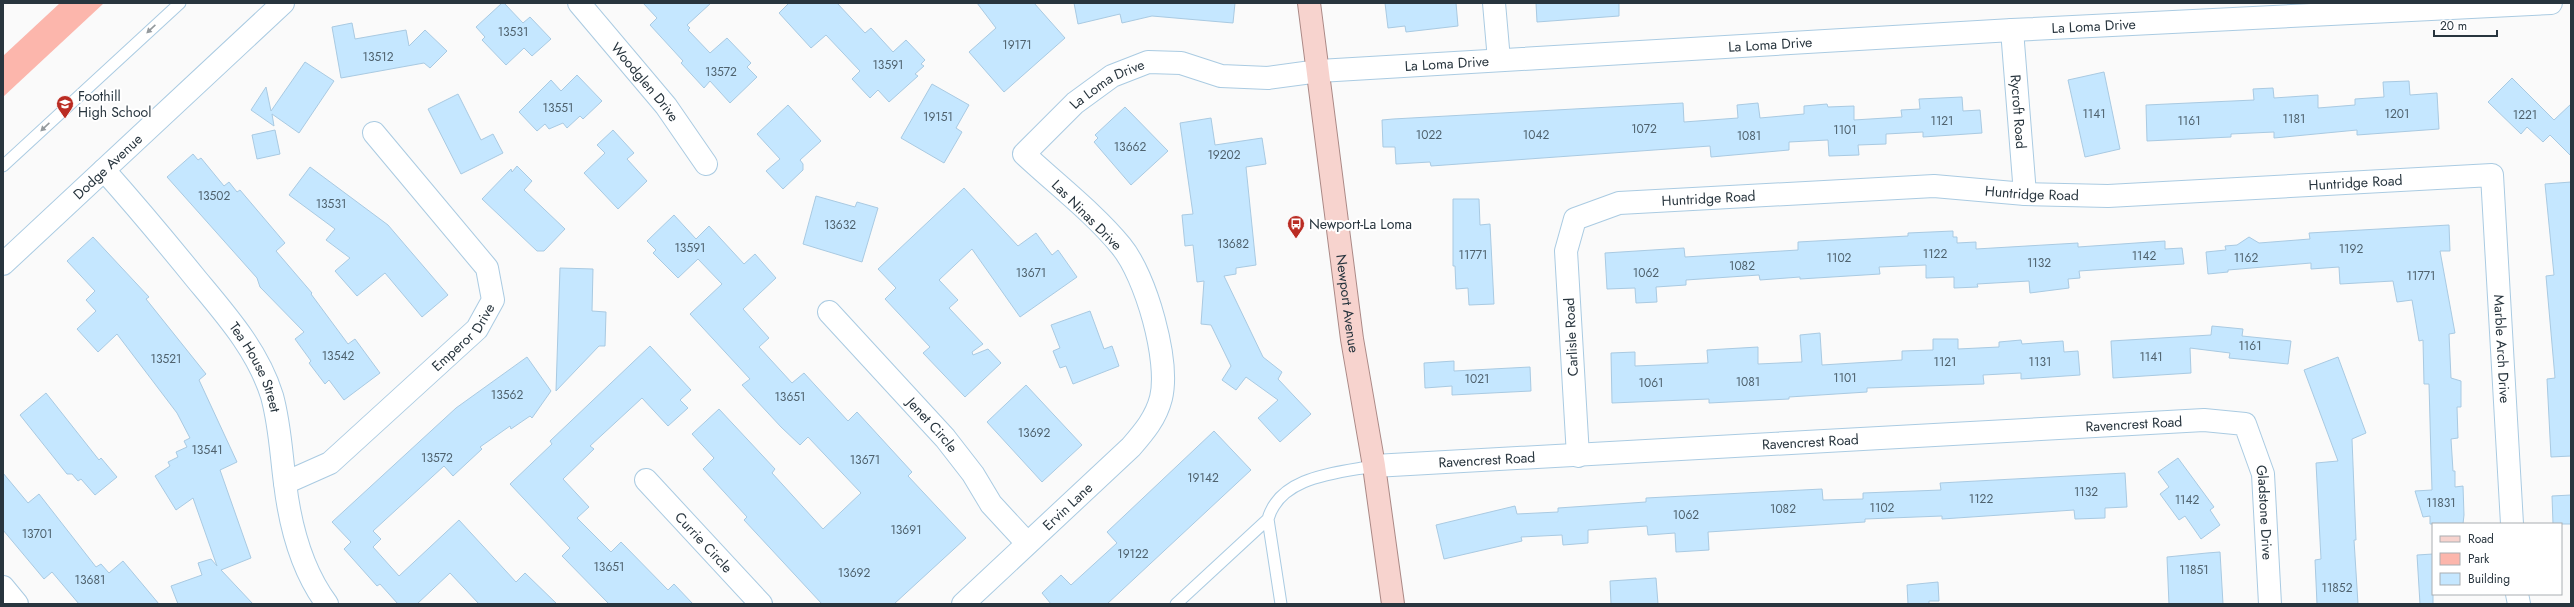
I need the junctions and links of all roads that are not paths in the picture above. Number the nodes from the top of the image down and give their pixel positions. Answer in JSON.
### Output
{"nodes":[{"id":1,"x":180,"y":3,"type":"edge"},
{"id":2,"x":283,"y":3,"type":"edge"},
{"id":3,"x":579,"y":3,"type":"edge"},
{"id":4,"x":1309,"y":3,"type":"edge"},
{"id":5,"x":1494,"y":3,"type":"edge"},
{"id":6,"x":2551,"y":3,"type":"edge"},
{"id":7,"x":2306,"y":10,"type":"edge"},
{"id":8,"x":2012,"y":30,"type":"junction"},
{"id":9,"x":1499,"y":60,"type":"junction"},
{"id":10,"x":1319,"y":71,"type":"junction"},
{"id":11,"x":374,"y":132,"type":"dead end"},
{"id":12,"x":1024,"y":154,"type":"joint"},
{"id":13,"x":706,"y":164,"type":"dead end"},
{"id":14,"x":3,"y":166,"type":"edge"},
{"id":15,"x":104,"y":170,"type":"junction"},
{"id":16,"x":2492,"y":175,"type":"joint"},
{"id":17,"x":2025,"y":194,"type":"junction"},
{"id":18,"x":1575,"y":219,"type":"joint"},
{"id":19,"x":3,"y":264,"type":"edge"},
{"id":20,"x":829,"y":312,"type":"dead end"},
{"id":21,"x":1161,"y":399,"type":"joint"},
{"id":22,"x":2245,"y":424,"type":"joint"},
{"id":23,"x":1578,"y":456,"type":"junction"},
{"id":24,"x":1374,"y":466,"type":"junction"},
{"id":25,"x":646,"y":480,"type":"dead end"},
{"id":26,"x":285,"y":483,"type":"junction"},
{"id":27,"x":1268,"y":520,"type":"junction"},
{"id":28,"x":2512,"y":523,"type":"edge"},
{"id":29,"x":1028,"y":543,"type":"junction"},
{"id":30,"x":3,"y":587,"type":"edge"},
{"id":31,"x":17,"y":604,"type":"edge"},
{"id":32,"x":327,"y":604,"type":"edge"},
{"id":33,"x":761,"y":604,"type":"edge"},
{"id":34,"x":962,"y":604,"type":"edge"},
{"id":35,"x":1176,"y":604,"type":"edge"},
{"id":36,"x":1281,"y":604,"type":"edge"},
{"id":37,"x":1393,"y":604,"type":"edge"},
{"id":38,"x":2270,"y":604,"type":"edge"}],
"edges":[{"from":1,"to":14,"type":"lane","one_way":true},
{"from":2,"to":15,"type":"street","name":"Dodge Avenue"},
{"from":3,"to":13,"type":"street","name":"Woodglen Drive"},
{"from":4,"to":10,"type":"main road","name":"Newport Avenue"},
{"from":5,"to":9,"type":"street"},
{"from":6,"to":7,"type":"street","name":"La Loma Drive"},
{"from":7,"to":8,"type":"street","name":"La Loma Drive"},
{"from":8,"to":9,"type":"street","name":"La Loma Drive"},
{"from":8,"to":17,"type":"street","name":"Rycroft Road"},
{"from":9,"to":10,"type":"street","name":"La Loma Drive"},
{"from":10,"to":12,"type":"street","name":"La Loma Drive"},
{"from":10,"to":24,"type":"main road","name":"Newport Avenue"},
{"from":11,"to":26,"type":"street","name":"Emperor Drive"},
{"from":12,"to":21,"type":"street","name":"Las Ninas Drive"},
{"from":15,"to":19,"type":"street","name":"Dodge Avenue"},
{"from":15,"to":26,"type":"street","name":"Tea House Street"},
{"from":16,"to":17,"type":"street","name":"Huntridge Road"},
{"from":16,"to":28,"type":"street","name":"Marble Arch Drive"},
{"from":17,"to":18,"type":"street","name":"Huntridge Road"},
{"from":18,"to":23,"type":"street","name":"Carlisle Road"},
{"from":20,"to":29,"type":"street","name":"Jenet Circle"},
{"from":21,"to":29,"type":"street","name":"Ervin Lane"},
{"from":22,"to":23,"type":"street","name":"Ravencrest Road"},
{"from":22,"to":38,"type":"street","name":"Gladstone Drive"},
{"from":23,"to":24,"type":"street","name":"Ravencrest Road"},
{"from":24,"to":27,"type":"lane"},
{"from":24,"to":37,"type":"main road","name":"Newport Avenue"},
{"from":25,"to":33,"type":"street","name":"Currie Circle"},
{"from":26,"to":32,"type":"street","name":"Tea House Street"},
{"from":27,"to":35,"type":"lane"},
{"from":27,"to":36,"type":"lane"},
{"from":29,"to":34,"type":"street","name":"Ervin Lane"},
{"from":30,"to":31,"type":"street"}]}
